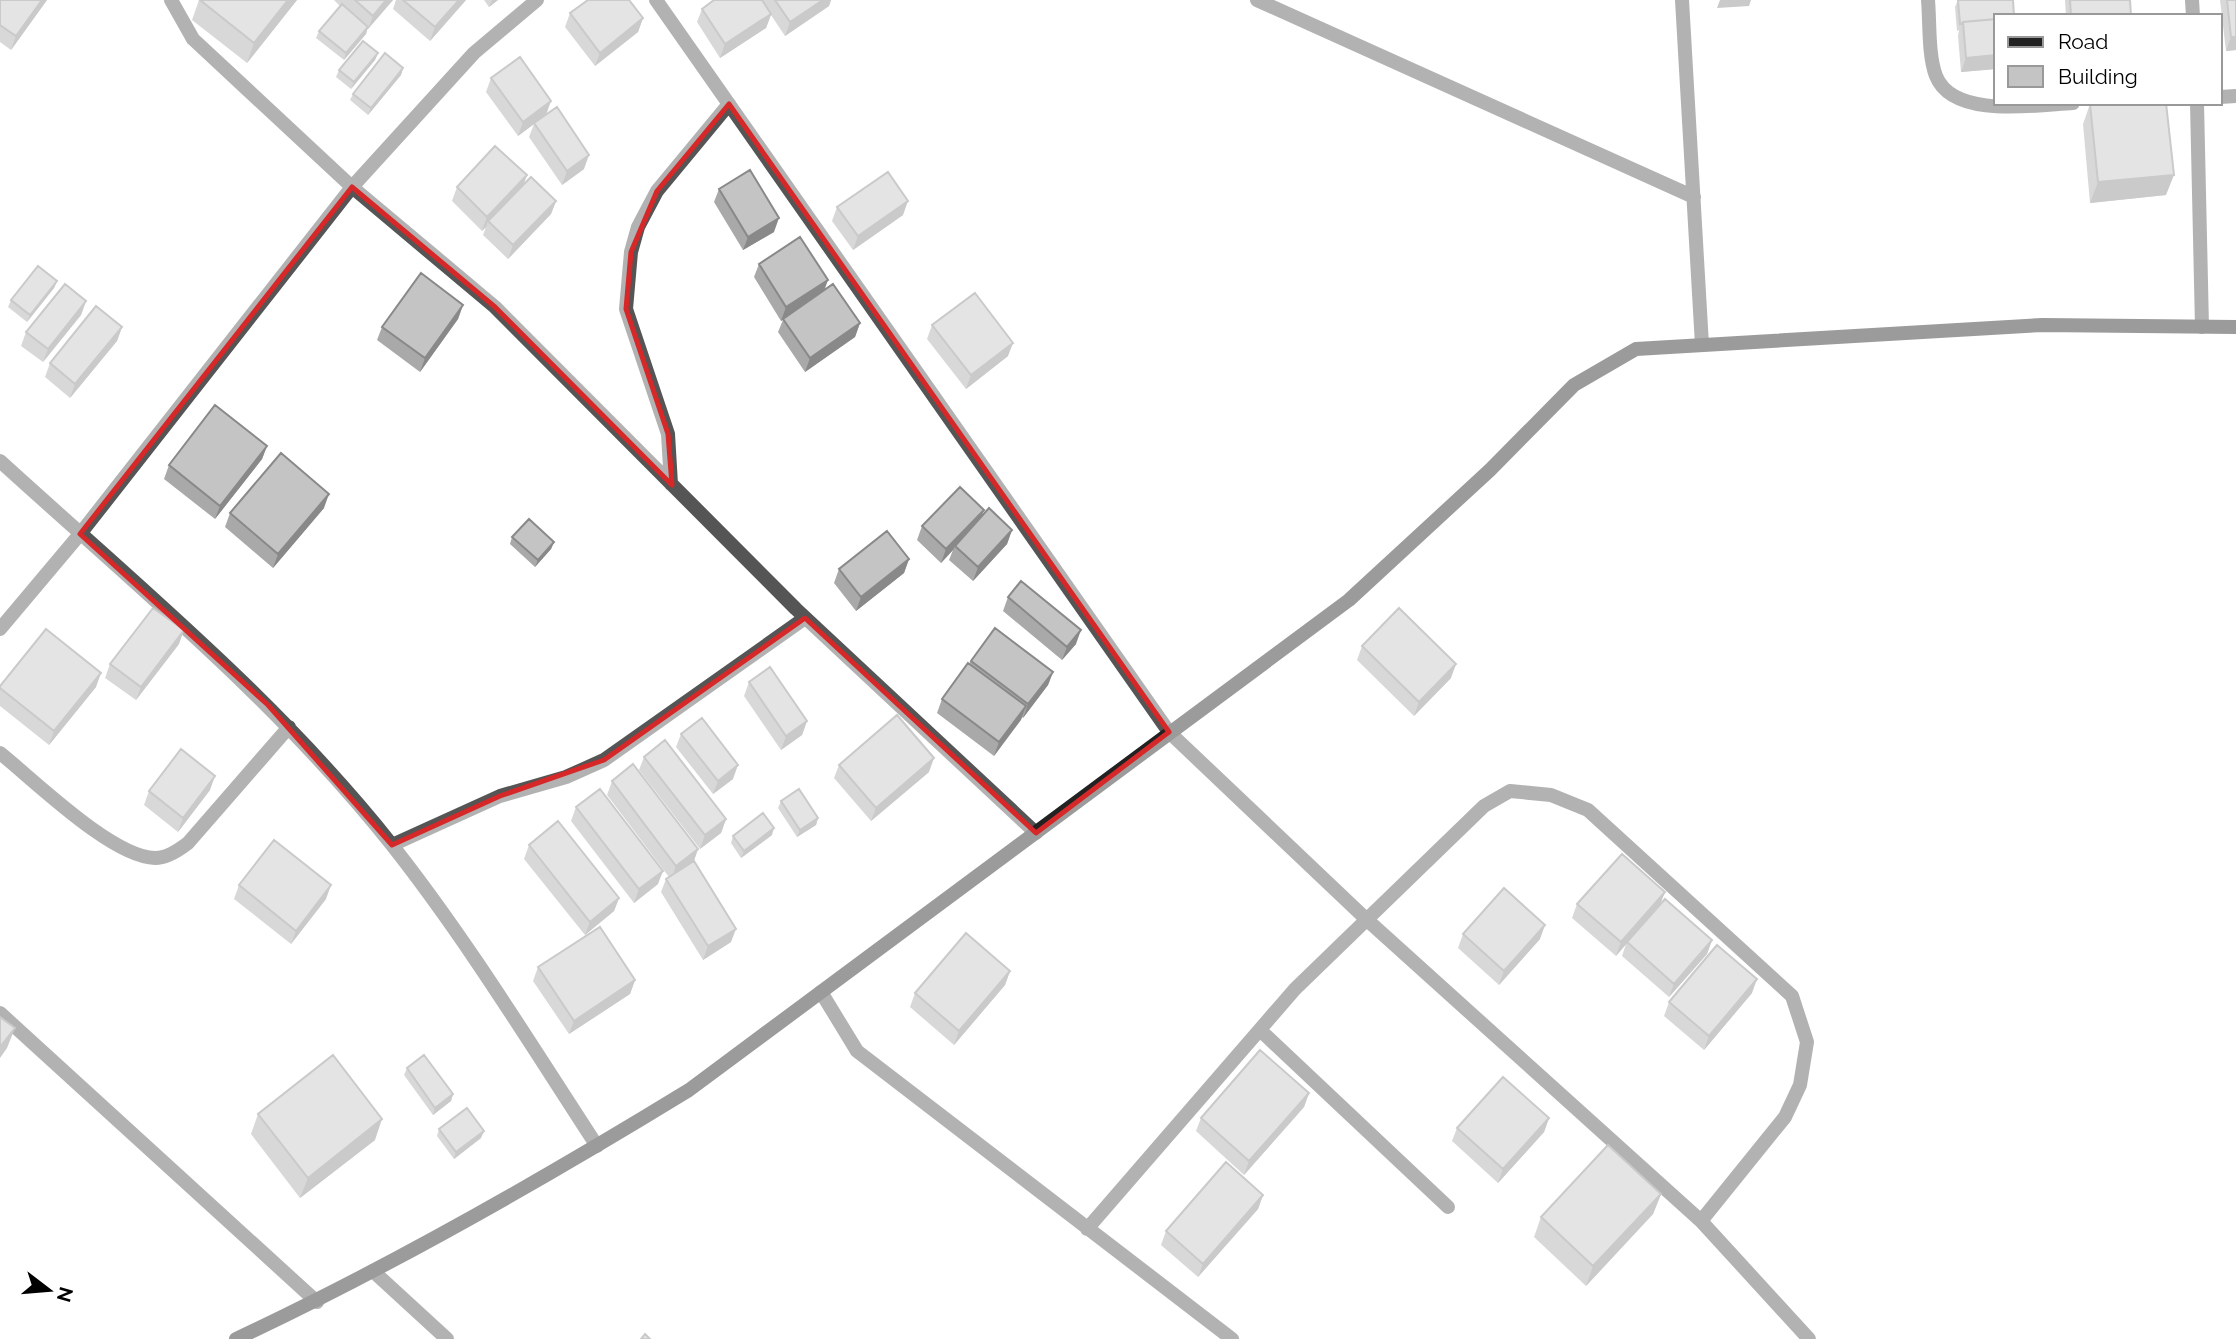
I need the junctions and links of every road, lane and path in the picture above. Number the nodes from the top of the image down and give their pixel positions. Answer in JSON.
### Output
{"nodes":[{"id":1,"x":171,"y":0,"type":"edge"},
{"id":2,"x":537,"y":0,"type":"edge"},
{"id":3,"x":656,"y":0,"type":"edge"},
{"id":4,"x":1257,"y":0,"type":"edge"},
{"id":5,"x":1682,"y":0,"type":"edge"},
{"id":6,"x":1928,"y":0,"type":"edge"},
{"id":7,"x":729,"y":104,"type":"junction"},
{"id":8,"x":2030,"y":105,"type":"edge"},
{"id":9,"x":2197,"y":105,"type":"edge"},
{"id":10,"x":352,"y":187,"type":"junction"},
{"id":11,"x":1694,"y":197,"type":"junction"},
{"id":12,"x":2202,"y":327,"type":"junction"},
{"id":13,"x":2236,"y":327,"type":"edge"},
{"id":14,"x":1702,"y":345,"type":"junction"},
{"id":15,"x":0,"y":461,"type":"edge"},
{"id":16,"x":671,"y":484,"type":"junction"},
{"id":17,"x":80,"y":534,"type":"junction"},
{"id":18,"x":805,"y":618,"type":"junction"},
{"id":19,"x":0,"y":629,"type":"edge"},
{"id":20,"x":289,"y":727,"type":"junction"},
{"id":21,"x":1169,"y":732,"type":"junction"},
{"id":22,"x":0,"y":753,"type":"edge"},
{"id":23,"x":1036,"y":833,"type":"junction"},
{"id":24,"x":392,"y":845,"type":"junction"},
{"id":25,"x":1365,"y":918,"type":"junction"},
{"id":26,"x":821,"y":992,"type":"junction"},
{"id":27,"x":0,"y":1013,"type":"edge"},
{"id":28,"x":1260,"y":1030,"type":"junction"},
{"id":29,"x":597,"y":1146,"type":"junction"},
{"id":30,"x":1448,"y":1208,"type":"dead end"},
{"id":31,"x":1701,"y":1221,"type":"junction"},
{"id":32,"x":1087,"y":1228,"type":"junction"},
{"id":33,"x":373,"y":1271,"type":"junction"},
{"id":34,"x":317,"y":1301,"type":"junction"},
{"id":35,"x":236,"y":1339,"type":"edge"},
{"id":36,"x":447,"y":1339,"type":"edge"},
{"id":37,"x":1232,"y":1339,"type":"edge"},
{"id":38,"x":1809,"y":1339,"type":"edge"}],
"edges":[{"from":1,"to":10,"type":"street"},
{"from":2,"to":10,"type":"street"},
{"from":3,"to":7,"type":"street"},
{"from":4,"to":11,"type":"street"},
{"from":5,"to":11,"type":"street"},
{"from":6,"to":8,"type":"street"},
{"from":7,"to":16,"type":"street"},
{"from":7,"to":21,"type":"street"},
{"from":9,"to":12,"type":"street"},
{"from":10,"to":16,"type":"street"},
{"from":10,"to":17,"type":"street"},
{"from":11,"to":14,"type":"street"},
{"from":12,"to":13,"type":"street"},
{"from":12,"to":14,"type":"street"},
{"from":14,"to":21,"type":"street"},
{"from":15,"to":17,"type":"street"},
{"from":16,"to":18,"type":"street"},
{"from":17,"to":19,"type":"street"},
{"from":17,"to":20,"type":"street"},
{"from":18,"to":23,"type":"street"},
{"from":18,"to":24,"type":"street"},
{"from":20,"to":22,"type":"street"},
{"from":20,"to":24,"type":"street"},
{"from":21,"to":23,"type":"street"},
{"from":21,"to":25,"type":"street"},
{"from":23,"to":26,"type":"street"},
{"from":24,"to":29,"type":"street"},
{"from":25,"to":28,"type":"street"},
{"from":25,"to":31,"type":"street"},
{"from":25,"to":31,"type":"street"},
{"from":26,"to":29,"type":"street"},
{"from":26,"to":32,"type":"street"},
{"from":27,"to":34,"type":"street"},
{"from":28,"to":30,"type":"street"},
{"from":28,"to":32,"type":"street"},
{"from":29,"to":33,"type":"street"},
{"from":31,"to":38,"type":"street"},
{"from":32,"to":37,"type":"street"},
{"from":33,"to":34,"type":"street"},
{"from":33,"to":36,"type":"street"},
{"from":34,"to":35,"type":"street"}]}
